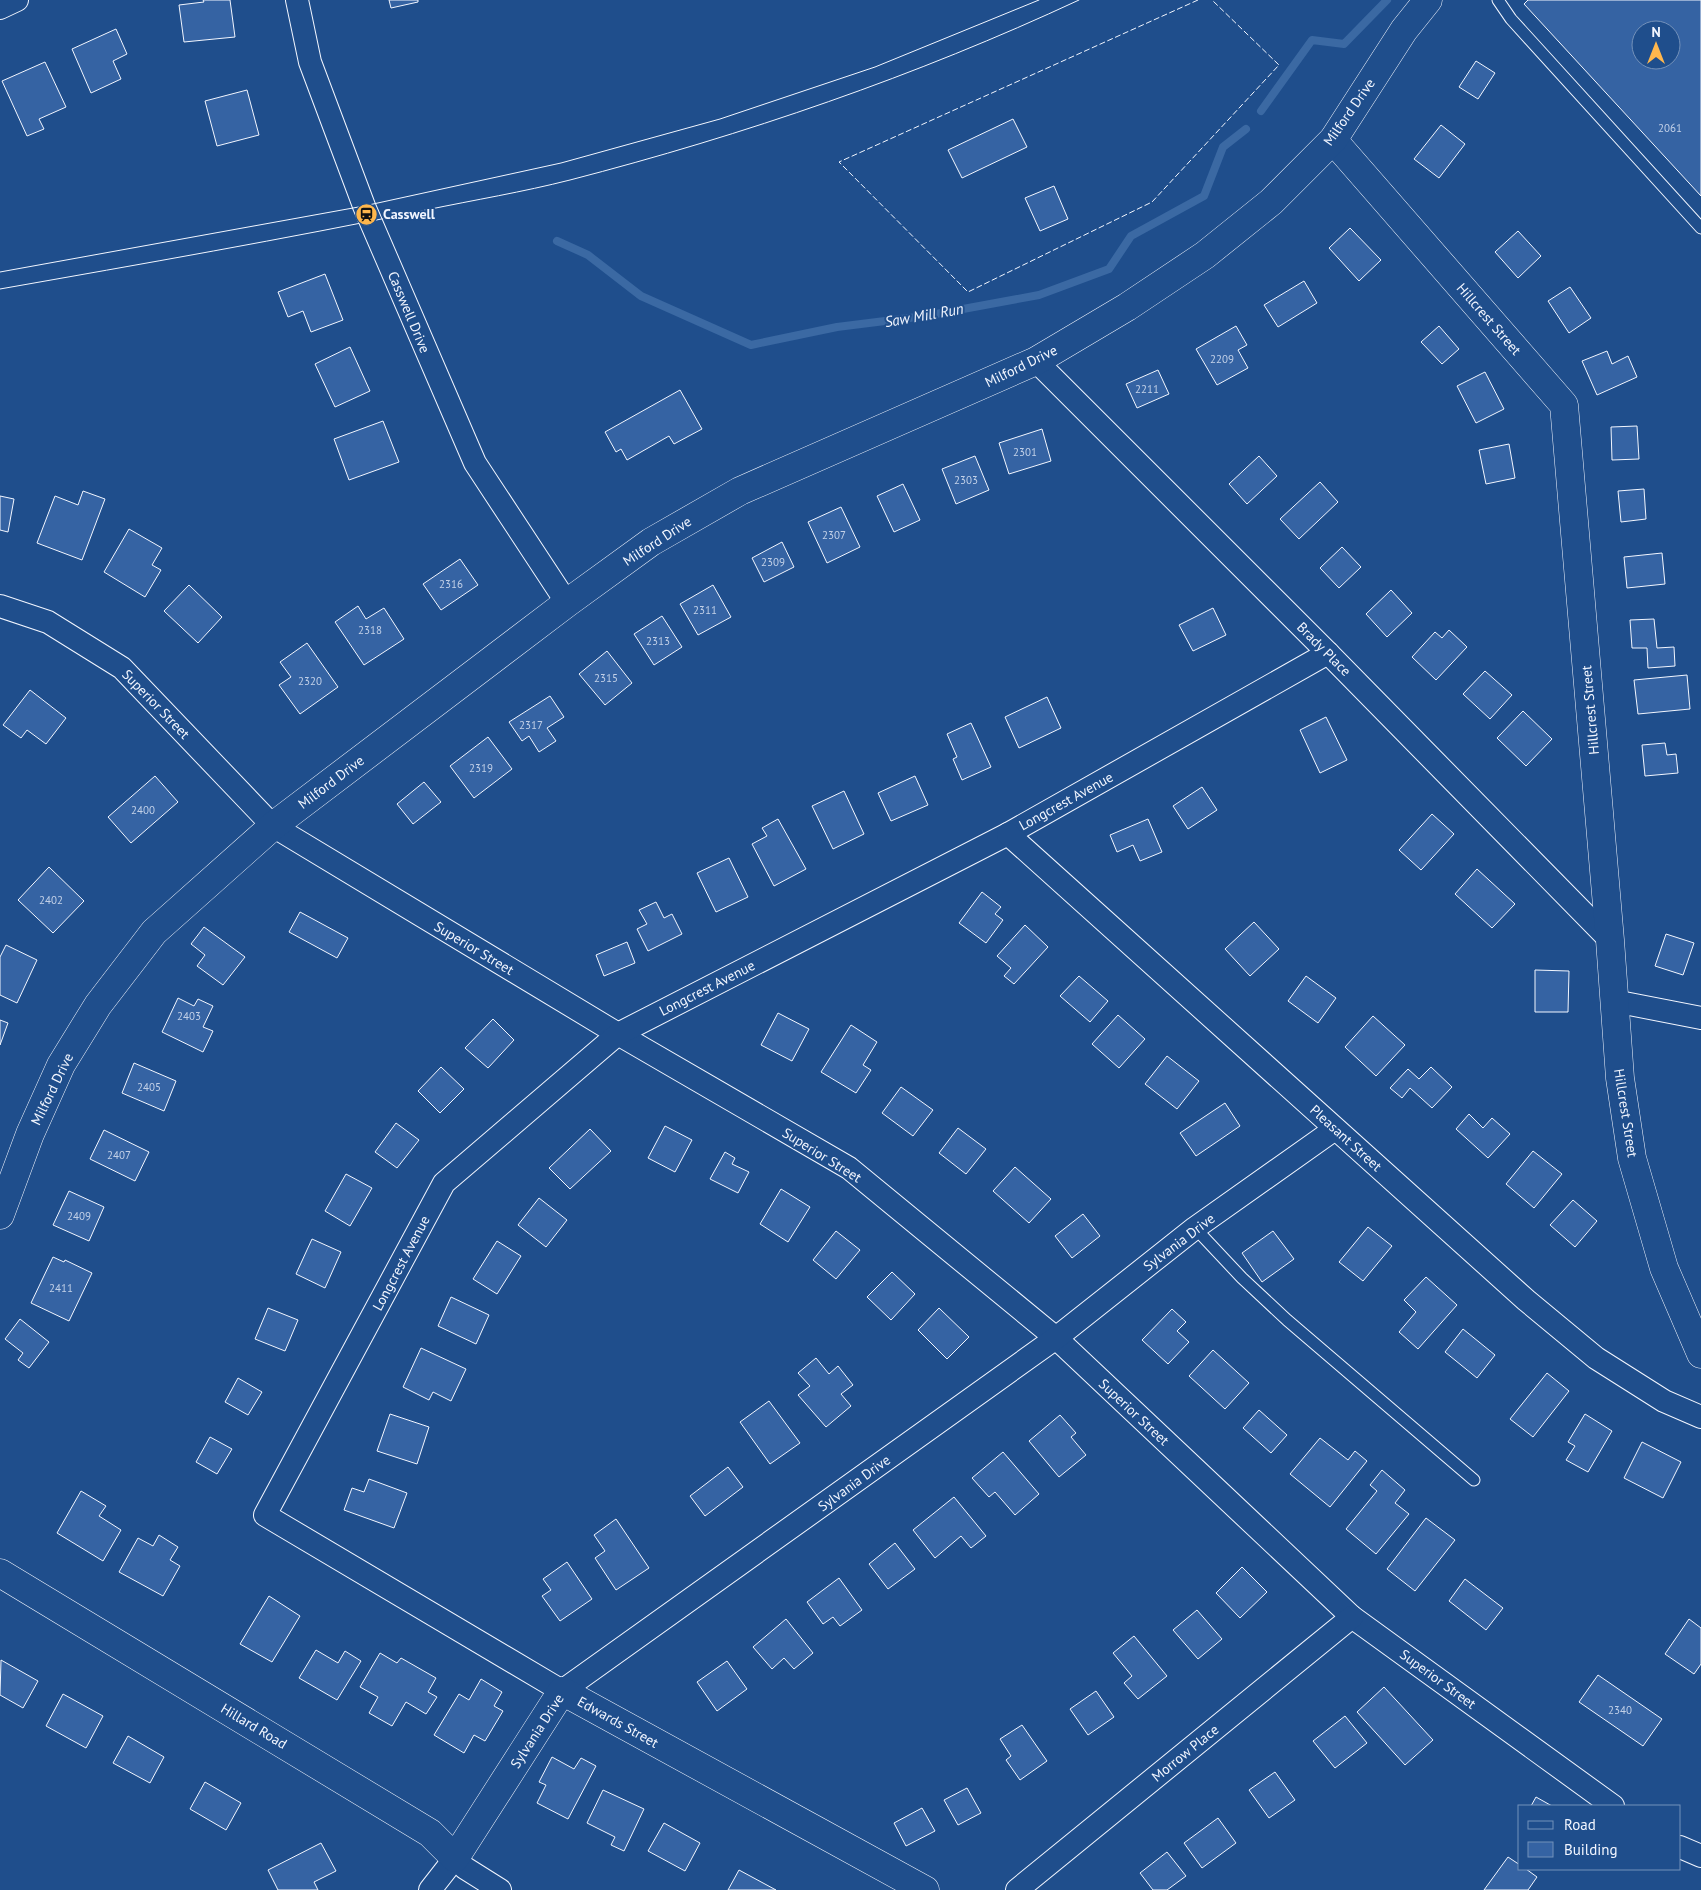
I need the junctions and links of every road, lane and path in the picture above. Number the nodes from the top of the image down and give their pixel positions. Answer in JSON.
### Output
{"nodes":[{"id":1,"x":17,"y":0,"type":"edge"},
{"id":2,"x":296,"y":0,"type":"edge"},
{"id":3,"x":1428,"y":0,"type":"edge"},
{"id":4,"x":1498,"y":0,"type":"edge"},
{"id":5,"x":0,"y":8,"type":"edge"},
{"id":6,"x":1333,"y":140,"type":"junction"},
{"id":7,"x":1701,"y":228,"type":"edge"},
{"id":8,"x":1036,"y":361,"type":"junction"},
{"id":9,"x":566,"y":603,"type":"junction"},
{"id":10,"x":0,"y":606,"type":"edge"},
{"id":11,"x":1328,"y":653,"type":"junction"},
{"id":12,"x":273,"y":826,"type":"junction"},
{"id":13,"x":1008,"y":834,"type":"junction"},
{"id":14,"x":1610,"y":940,"type":"junction"},
{"id":15,"x":1614,"y":1001,"type":"junction"},
{"id":16,"x":1701,"y":1018,"type":"edge"},
{"id":17,"x":618,"y":1034,"type":"junction"},
{"id":18,"x":1335,"y":1129,"type":"junction"},
{"id":19,"x":0,"y":1215,"type":"edge"},
{"id":20,"x":1195,"y":1228,"type":"junction"},
{"id":21,"x":1056,"y":1338,"type":"junction"},
{"id":22,"x":1701,"y":1354,"type":"edge"},
{"id":23,"x":1701,"y":1418,"type":"edge"},
{"id":24,"x":1474,"y":1480,"type":"dead end"},
{"id":25,"x":266,"y":1515,"type":"joint"},
{"id":26,"x":0,"y":1573,"type":"edge"},
{"id":27,"x":1352,"y":1617,"type":"junction"},
{"id":28,"x":562,"y":1691,"type":"junction"},
{"id":29,"x":1612,"y":1805,"type":"edge"},
{"id":30,"x":1681,"y":1847,"type":"edge"},
{"id":31,"x":1701,"y":1856,"type":"edge"},
{"id":32,"x":455,"y":1858,"type":"junction"},
{"id":33,"x":430,"y":1890,"type":"edge"},
{"id":34,"x":500,"y":1890,"type":"edge"},
{"id":35,"x":925,"y":1890,"type":"edge"},
{"id":36,"x":1017,"y":1890,"type":"edge"}],
"edges":[{"from":1,"to":5,"type":"street"},
{"from":2,"to":9,"type":"street","name":"Casswell Drive"},
{"from":3,"to":6,"type":"street","name":"Milford Drive"},
{"from":4,"to":7,"type":"lane"},
{"from":6,"to":8,"type":"street","name":"Milford Drive"},
{"from":6,"to":14,"type":"street","name":"Hillcrest Street"},
{"from":8,"to":9,"type":"street","name":"Milford Drive"},
{"from":8,"to":11,"type":"street","name":"Brady Place"},
{"from":9,"to":12,"type":"street","name":"Milford Drive"},
{"from":10,"to":12,"type":"street","name":"Superior Street"},
{"from":11,"to":13,"type":"street","name":"Longcrest Avenue"},
{"from":11,"to":14,"type":"street","name":"Brady Place"},
{"from":12,"to":17,"type":"street","name":"Superior Street"},
{"from":12,"to":19,"type":"street","name":"Milford Drive"},
{"from":13,"to":17,"type":"street","name":"Longcrest Avenue"},
{"from":13,"to":18,"type":"street","name":"Pleasant Street"},
{"from":14,"to":15,"type":"street","name":"Hillcrest Street"},
{"from":15,"to":16,"type":"street"},
{"from":15,"to":22,"type":"street","name":"Hillcrest Street"},
{"from":17,"to":21,"type":"street","name":"Superior Street"},
{"from":17,"to":25,"type":"street","name":"Longcrest Avenue"},
{"from":18,"to":20,"type":"street","name":"Sylvania Drive"},
{"from":18,"to":23,"type":"street","name":"Pleasant Street"},
{"from":20,"to":21,"type":"street","name":"Sylvania Drive"},
{"from":20,"to":24,"type":"lane"},
{"from":21,"to":27,"type":"street","name":"Superior Street"},
{"from":21,"to":28,"type":"street","name":"Sylvania Drive"},
{"from":25,"to":28,"type":"street","name":"Edwards Street"},
{"from":26,"to":32,"type":"street","name":"Hillard Road"},
{"from":27,"to":29,"type":"street","name":"Superior Street"},
{"from":27,"to":36,"type":"street","name":"Morrow Place"},
{"from":28,"to":32,"type":"street","name":"Sylvania Drive"},
{"from":28,"to":35,"type":"street","name":"Edwards Street"},
{"from":30,"to":31,"type":"street"},
{"from":32,"to":33,"type":"street","name":"Sylvania Drive"},
{"from":32,"to":34,"type":"street","name":"Hillard Road"}]}
